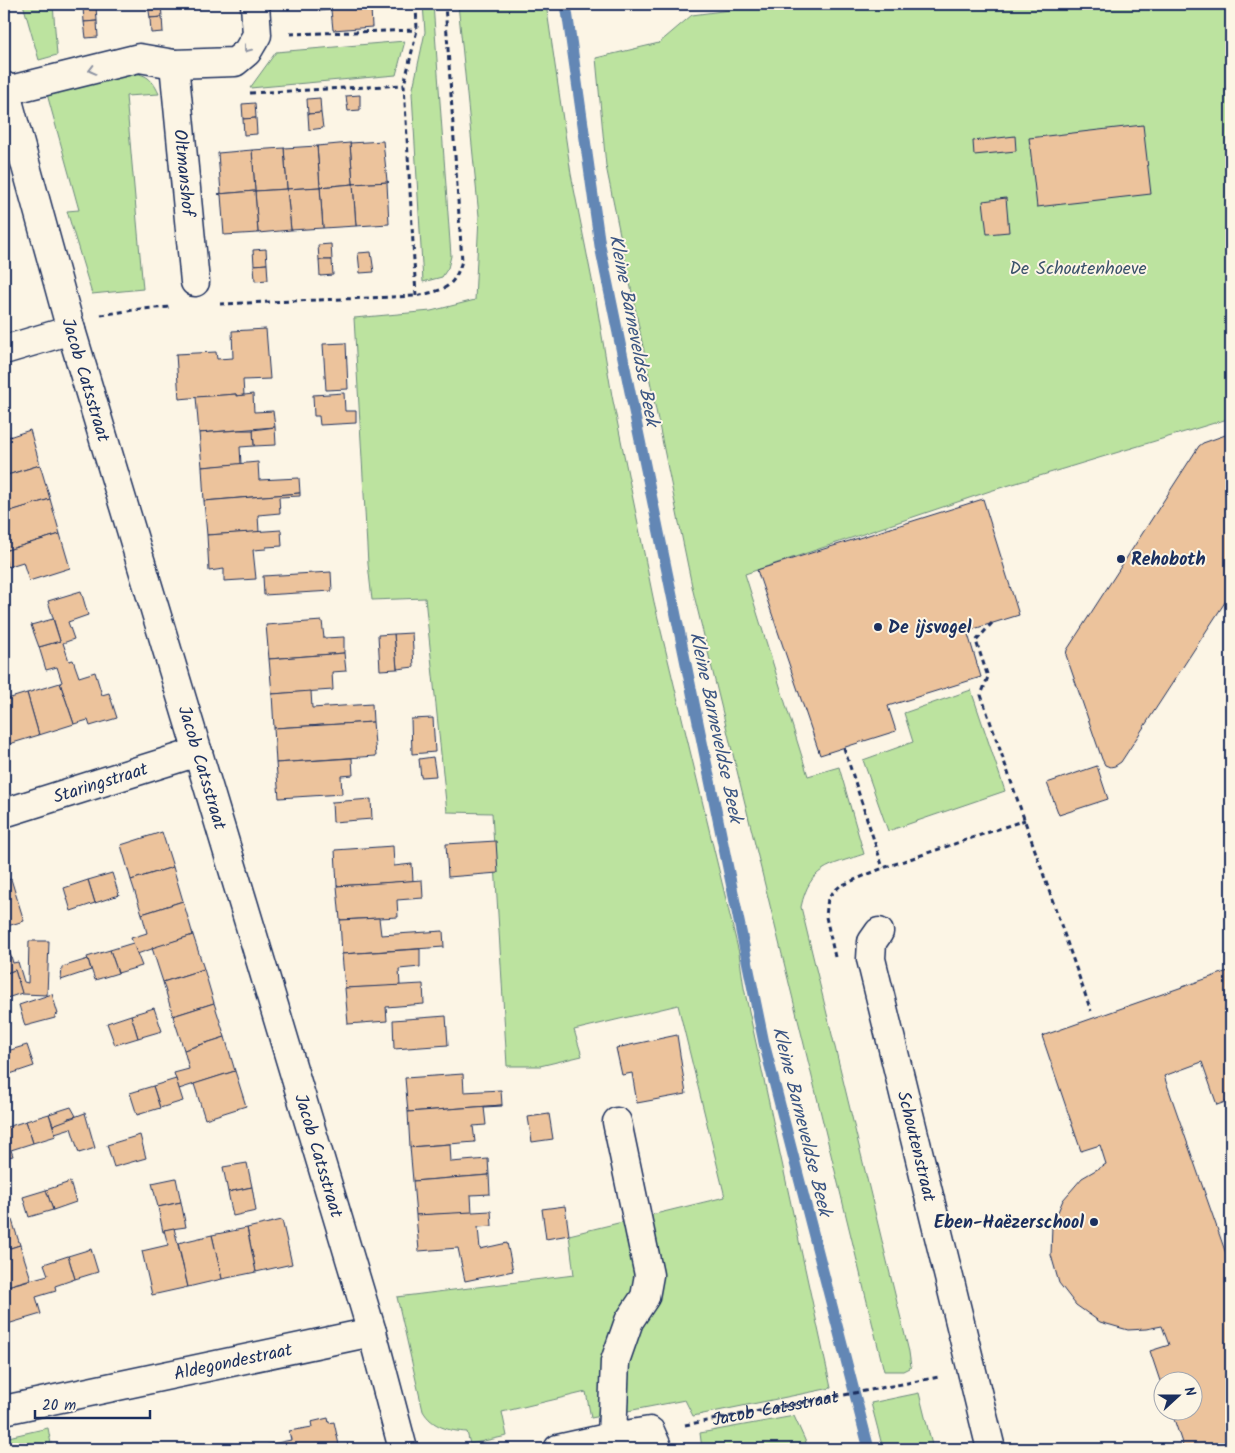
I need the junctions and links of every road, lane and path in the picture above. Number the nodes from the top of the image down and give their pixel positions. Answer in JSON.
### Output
{"nodes":[{"id":1,"x":255,"y":4,"type":"edge"},
{"id":2,"x":416,"y":4,"type":"edge"},
{"id":3,"x":445,"y":4,"type":"edge"},
{"id":4,"x":417,"y":30,"type":"junction"},
{"id":5,"x":257,"y":35,"type":"junction"},
{"id":6,"x":174,"y":64,"type":"junction"},
{"id":7,"x":404,"y":85,"type":"junction"},
{"id":8,"x":5,"y":88,"type":"edge"},
{"id":9,"x":247,"y":93,"type":"dead end"},
{"id":10,"x":195,"y":282,"type":"dead end"},
{"id":11,"x":416,"y":296,"type":"junction"},
{"id":12,"x":217,"y":304,"type":"dead end"},
{"id":13,"x":178,"y":306,"type":"dead end"},
{"id":14,"x":71,"y":330,"type":"junction"},
{"id":15,"x":4,"y":350,"type":"edge"},
{"id":16,"x":992,"y":623,"type":"dead end"},
{"id":17,"x":844,"y":748,"type":"dead end"},
{"id":18,"x":198,"y":752,"type":"junction"},
{"id":19,"x":4,"y":813,"type":"edge"},
{"id":20,"x":883,"y":868,"type":"dead end"},
{"id":21,"x":879,"y":932,"type":"dead end"},
{"id":22,"x":1091,"y":1011,"type":"dead end"},
{"id":23,"x":617,"y":1122,"type":"dead end"},
{"id":24,"x":372,"y":1332,"type":"junction"},
{"id":25,"x":940,"y":1377,"type":"dead end"},
{"id":26,"x":4,"y":1410,"type":"edge"},
{"id":27,"x":612,"y":1437,"type":"junction"},
{"id":28,"x":654,"y":1440,"type":"edge"},
{"id":29,"x":403,"y":1449,"type":"edge"},
{"id":30,"x":558,"y":1449,"type":"edge"},
{"id":31,"x":991,"y":1449,"type":"edge"}],
"edges":[{"from":1,"to":5,"type":"street"},
{"from":2,"to":4,"type":"path"},
{"from":3,"to":11,"type":"path"},
{"from":4,"to":5,"type":"path"},
{"from":4,"to":7,"type":"path"},
{"from":5,"to":6,"type":"street","one_way":true},
{"from":6,"to":8,"type":"street","one_way":true},
{"from":6,"to":10,"type":"street","name":"Oltmanshof"},
{"from":7,"to":9,"type":"path"},
{"from":7,"to":11,"type":"path"},
{"from":8,"to":14,"type":"street","name":"Jacob Catsstraat"},
{"from":11,"to":12,"type":"path"},
{"from":13,"to":14,"type":"path"},
{"from":14,"to":15,"type":"street"},
{"from":14,"to":18,"type":"street","name":"Jacob Catsstraat"},
{"from":16,"to":22,"type":"path"},
{"from":17,"to":20,"type":"path"},
{"from":18,"to":19,"type":"street","name":"Staringstraat"},
{"from":18,"to":24,"type":"street","name":"Jacob Catsstraat"},
{"from":21,"to":31,"type":"street","name":"Schoutenstraat"},
{"from":23,"to":27,"type":"street"},
{"from":24,"to":26,"type":"street","name":"Aldegondestraat"},
{"from":24,"to":29,"type":"street","name":"Jacob Catsstraat"},
{"from":25,"to":28,"type":"path","name":"Jacob Catsstraat"},
{"from":27,"to":28,"type":"street"},
{"from":27,"to":30,"type":"street"}]}
